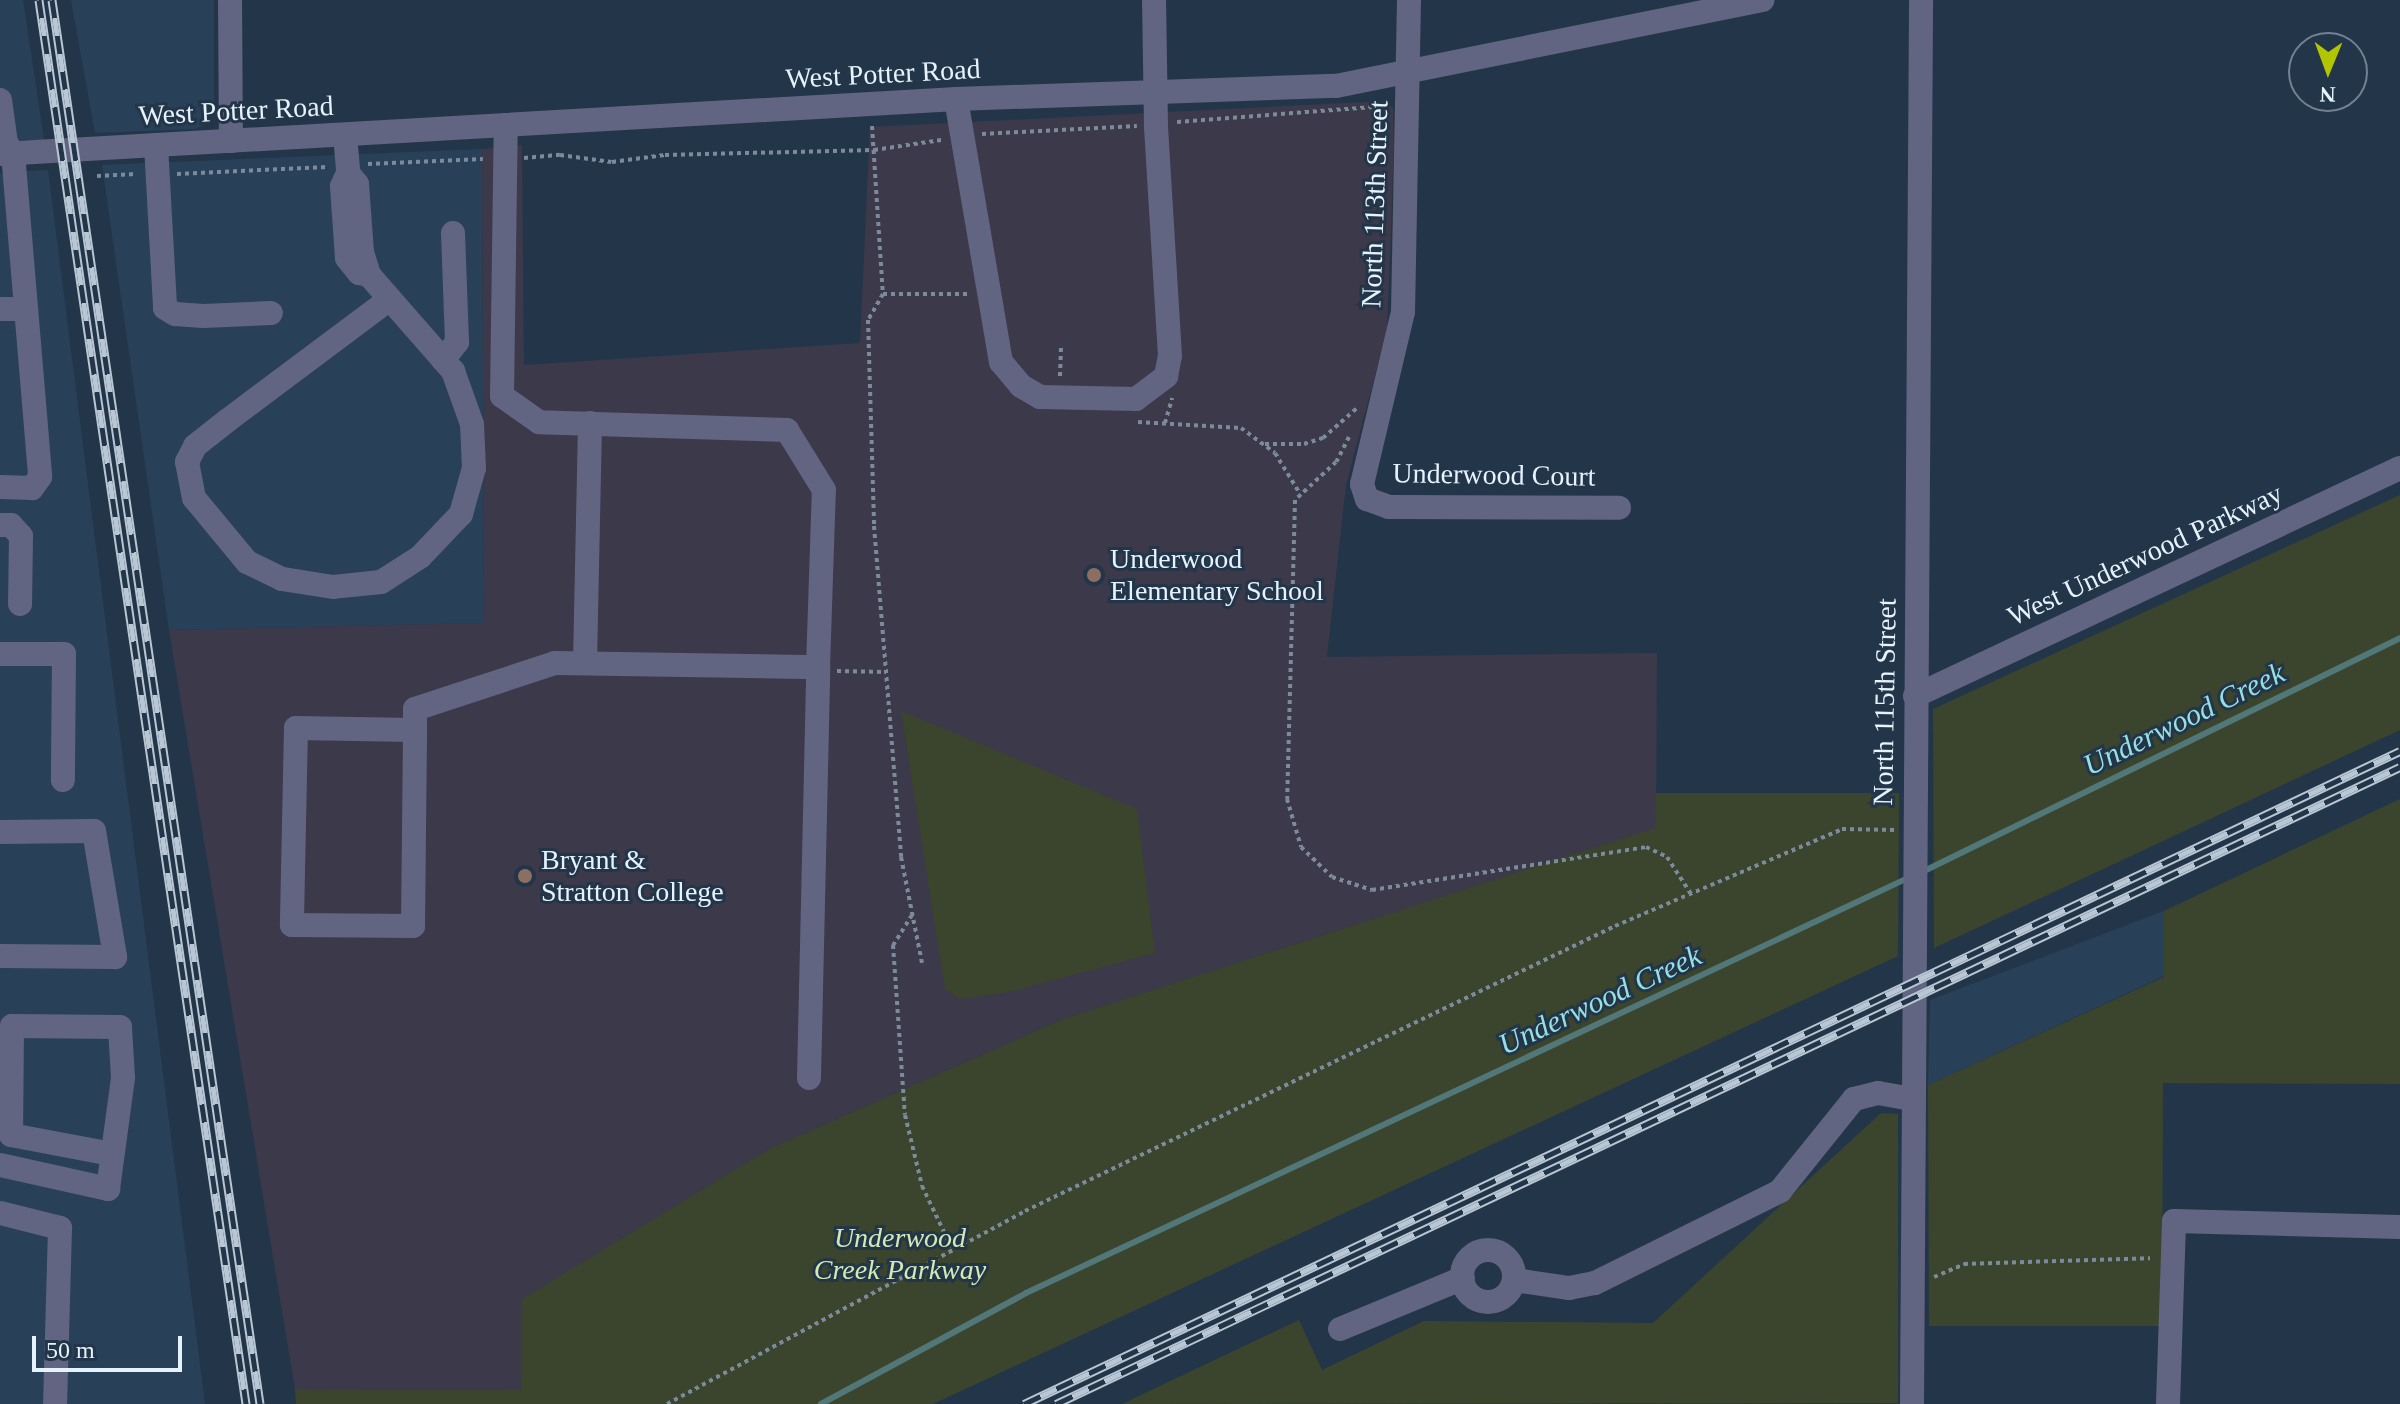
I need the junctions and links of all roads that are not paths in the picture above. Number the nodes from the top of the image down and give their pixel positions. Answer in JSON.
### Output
{"nodes":[{"id":1,"x":230,"y":0,"type":"edge"},
{"id":2,"x":1154,"y":0,"type":"edge"},
{"id":3,"x":1409,"y":0,"type":"edge"},
{"id":4,"x":1762,"y":0,"type":"edge"},
{"id":5,"x":1921,"y":0,"type":"edge"},
{"id":6,"x":1664,"y":10,"type":"edge"},
{"id":7,"x":1408,"y":74,"type":"junction"},
{"id":8,"x":1154,"y":93,"type":"junction"},
{"id":9,"x":956,"y":99,"type":"junction"},
{"id":10,"x":0,"y":100,"type":"edge"},
{"id":11,"x":506,"y":125,"type":"junction"},
{"id":12,"x":345,"y":135,"type":"junction"},
{"id":13,"x":231,"y":141,"type":"junction"},
{"id":14,"x":156,"y":145,"type":"junction"},
{"id":15,"x":7,"y":154,"type":"edge"},
{"id":16,"x":453,"y":233,"type":"dead end"},
{"id":17,"x":390,"y":299,"type":"junction"},
{"id":18,"x":0,"y":309,"type":"edge"},
{"id":19,"x":26,"y":309,"type":"junction"},
{"id":20,"x":271,"y":313,"type":"dead end"},
{"id":21,"x":443,"y":360,"type":"junction"},
{"id":22,"x":502,"y":396,"type":"junction"},
{"id":23,"x":463,"y":400,"type":"junction"},
{"id":24,"x":590,"y":423,"type":"junction"},
{"id":25,"x":2400,"y":468,"type":"edge"},
{"id":26,"x":0,"y":487,"type":"edge"},
{"id":27,"x":1367,"y":499,"type":"joint"},
{"id":28,"x":1619,"y":508,"type":"dead end"},
{"id":29,"x":0,"y":525,"type":"edge"},
{"id":30,"x":20,"y":604,"type":"dead end"},
{"id":31,"x":0,"y":654,"type":"edge"},
{"id":32,"x":585,"y":663,"type":"junction"},
{"id":33,"x":818,"y":669,"type":"junction"},
{"id":34,"x":1915,"y":696,"type":"junction"},
{"id":35,"x":415,"y":730,"type":"junction"},
{"id":36,"x":63,"y":780,"type":"dead end"},
{"id":37,"x":0,"y":832,"type":"edge"},
{"id":38,"x":0,"y":956,"type":"edge"},
{"id":39,"x":809,"y":1078,"type":"dead end"},
{"id":40,"x":1912,"y":1099,"type":"junction"},
{"id":41,"x":112,"y":1154,"type":"junction"},
{"id":42,"x":0,"y":1165,"type":"edge"},
{"id":43,"x":0,"y":1213,"type":"edge"},
{"id":44,"x":2400,"y":1227,"type":"edge"},
{"id":45,"x":1463,"y":1278,"type":"junction"},
{"id":46,"x":1514,"y":1280,"type":"junction"},
{"id":47,"x":1340,"y":1329,"type":"dead end"},
{"id":48,"x":55,"y":1404,"type":"edge"},
{"id":49,"x":1912,"y":1404,"type":"edge"},
{"id":50,"x":2168,"y":1404,"type":"edge"}],
"edges":[{"from":1,"to":13,"type":"street"},
{"from":2,"to":8,"type":"street"},
{"from":3,"to":7,"type":"street","name":"North 113th Street"},
{"from":4,"to":6,"type":"street","name":"West Potter Road"},
{"from":5,"to":34,"type":"street","name":"North 115th Street"},
{"from":6,"to":7,"type":"street","name":"West Potter Road"},
{"from":7,"to":8,"type":"street","name":"West Potter Road"},
{"from":7,"to":27,"type":"street","name":"North 113th Street"},
{"from":8,"to":9,"type":"street","name":"West Potter Road"},
{"from":8,"to":9,"type":"street"},
{"from":9,"to":11,"type":"street","name":"West Potter Road"},
{"from":10,"to":15,"type":"street"},
{"from":11,"to":12,"type":"street","name":"West Potter Road"},
{"from":11,"to":22,"type":"street"},
{"from":12,"to":13,"type":"street","name":"West Potter Road"},
{"from":12,"to":17,"type":"street"},
{"from":13,"to":14,"type":"street","name":"West Potter Road"},
{"from":14,"to":15,"type":"street","name":"West Potter Road"},
{"from":14,"to":20,"type":"street"},
{"from":15,"to":19,"type":"street"},
{"from":16,"to":21,"type":"street"},
{"from":17,"to":21,"type":"street"},
{"from":17,"to":23,"type":"street"},
{"from":18,"to":19,"type":"street"},
{"from":19,"to":26,"type":"street"},
{"from":21,"to":23,"type":"street"},
{"from":22,"to":23,"type":"street"},
{"from":22,"to":24,"type":"street"},
{"from":24,"to":32,"type":"street"},
{"from":24,"to":33,"type":"street"},
{"from":25,"to":34,"type":"street","name":"West Underwood Parkway"},
{"from":27,"to":28,"type":"street","name":"Underwood Court"},
{"from":29,"to":30,"type":"street"},
{"from":31,"to":36,"type":"street"},
{"from":32,"to":33,"type":"street"},
{"from":32,"to":35,"type":"street"},
{"from":33,"to":39,"type":"street"},
{"from":34,"to":40,"type":"street","name":"North 115th Street"},
{"from":35,"to":35,"type":"street"},
{"from":37,"to":38,"type":"street"},
{"from":40,"to":46,"type":"street"},
{"from":40,"to":49,"type":"street","name":"North 115th Street"},
{"from":41,"to":41,"type":"street"},
{"from":41,"to":42,"type":"street"},
{"from":43,"to":48,"type":"street"},
{"from":44,"to":50,"type":"street"},
{"from":45,"to":46,"type":"street"},
{"from":45,"to":46,"type":"street"},
{"from":45,"to":47,"type":"street"}]}
